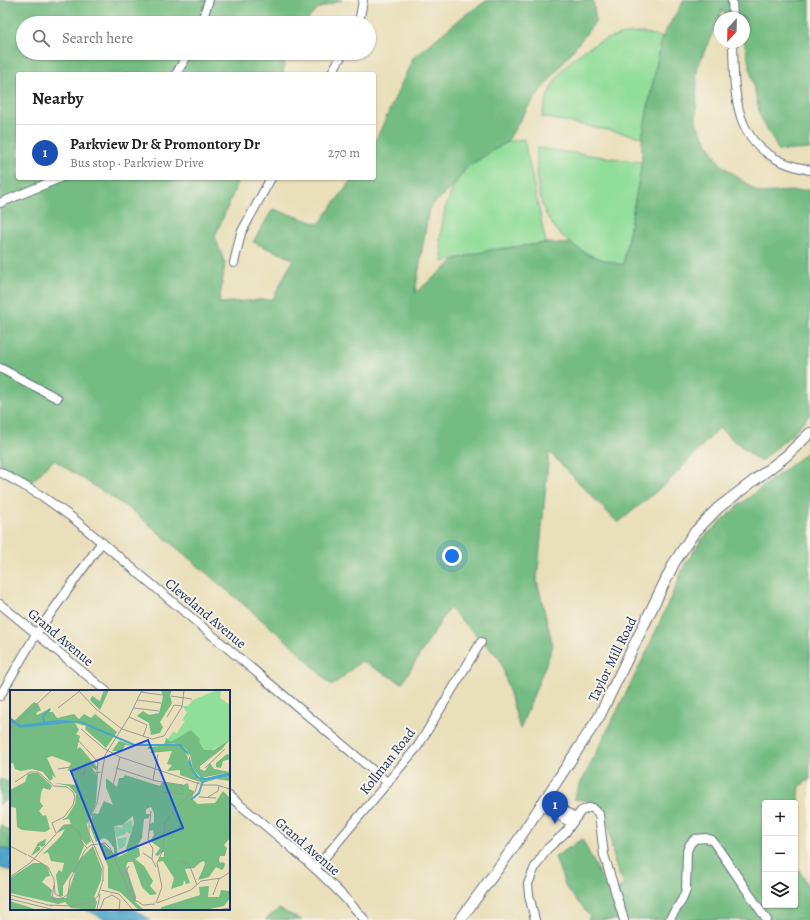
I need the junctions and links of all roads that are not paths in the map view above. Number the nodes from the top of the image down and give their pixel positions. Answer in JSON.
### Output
{"nodes":[{"id":1,"x":209,"y":0,"type":"edge"},
{"id":2,"x":363,"y":0,"type":"edge"},
{"id":3,"x":732,"y":0,"type":"edge"},
{"id":4,"x":733,"y":12,"type":"edge"},
{"id":5,"x":203,"y":16,"type":"edge"},
{"id":6,"x":361,"y":16,"type":"edge"},
{"id":7,"x":733,"y":48,"type":"edge"},
{"id":8,"x":185,"y":60,"type":"edge"},
{"id":9,"x":339,"y":60,"type":"edge"},
{"id":10,"x":177,"y":72,"type":"edge"},
{"id":11,"x":332,"y":72,"type":"edge"},
{"id":12,"x":810,"y":170,"type":"edge"},
{"id":13,"x":55,"y":180,"type":"edge"},
{"id":14,"x":270,"y":180,"type":"edge"},
{"id":15,"x":0,"y":203,"type":"edge"},
{"id":16,"x":234,"y":264,"type":"dead end"},
{"id":17,"x":0,"y":368,"type":"edge"},
{"id":18,"x":57,"y":398,"type":"dead end"},
{"id":19,"x":810,"y":433,"type":"edge"},
{"id":20,"x":0,"y":472,"type":"edge"},
{"id":21,"x":102,"y":542,"type":"junction"},
{"id":22,"x":0,"y":604,"type":"edge"},
{"id":23,"x":36,"y":634,"type":"junction"},
{"id":24,"x":481,"y":642,"type":"dead end"},
{"id":25,"x":105,"y":690,"type":"edge"},
{"id":26,"x":0,"y":696,"type":"edge"},
{"id":27,"x":388,"y":783,"type":"junction"},
{"id":28,"x":230,"y":797,"type":"edge"},
{"id":29,"x":543,"y":802,"type":"junction"},
{"id":30,"x":573,"y":820,"type":"junction"},
{"id":31,"x":316,"y":868,"type":"junction"},
{"id":32,"x":365,"y":920,"type":"edge"},
{"id":33,"x":460,"y":920,"type":"edge"},
{"id":34,"x":535,"y":920,"type":"edge"},
{"id":35,"x":624,"y":920,"type":"edge"},
{"id":36,"x":669,"y":920,"type":"edge"},
{"id":37,"x":767,"y":920,"type":"edge"}],
"edges":[{"from":1,"to":5,"type":"street"},
{"from":2,"to":6,"type":"street"},
{"from":3,"to":4,"type":"street"},
{"from":7,"to":12,"type":"street"},
{"from":8,"to":10,"type":"street"},
{"from":9,"to":11,"type":"street"},
{"from":13,"to":15,"type":"street"},
{"from":14,"to":16,"type":"street"},
{"from":17,"to":18,"type":"street"},
{"from":19,"to":29,"type":"main road","name":"Taylor Mill Road"},
{"from":20,"to":21,"type":"street","name":"Cleveland Avenue"},
{"from":21,"to":23,"type":"street"},
{"from":21,"to":27,"type":"street","name":"Cleveland Avenue"},
{"from":22,"to":23,"type":"street","name":"Grand Avenue"},
{"from":23,"to":25,"type":"street","name":"Grand Avenue"},
{"from":23,"to":26,"type":"street"},
{"from":24,"to":27,"type":"street","name":"Kollman Road"},
{"from":27,"to":31,"type":"street","name":"Kollman Road"},
{"from":28,"to":31,"type":"street","name":"Grand Avenue"},
{"from":29,"to":30,"type":"street"},
{"from":29,"to":33,"type":"main road","name":"Taylor Mill Road"},
{"from":30,"to":34,"type":"street"},
{"from":30,"to":35,"type":"street"},
{"from":31,"to":32,"type":"street","name":"Grand Avenue"},
{"from":36,"to":37,"type":"street"}]}
